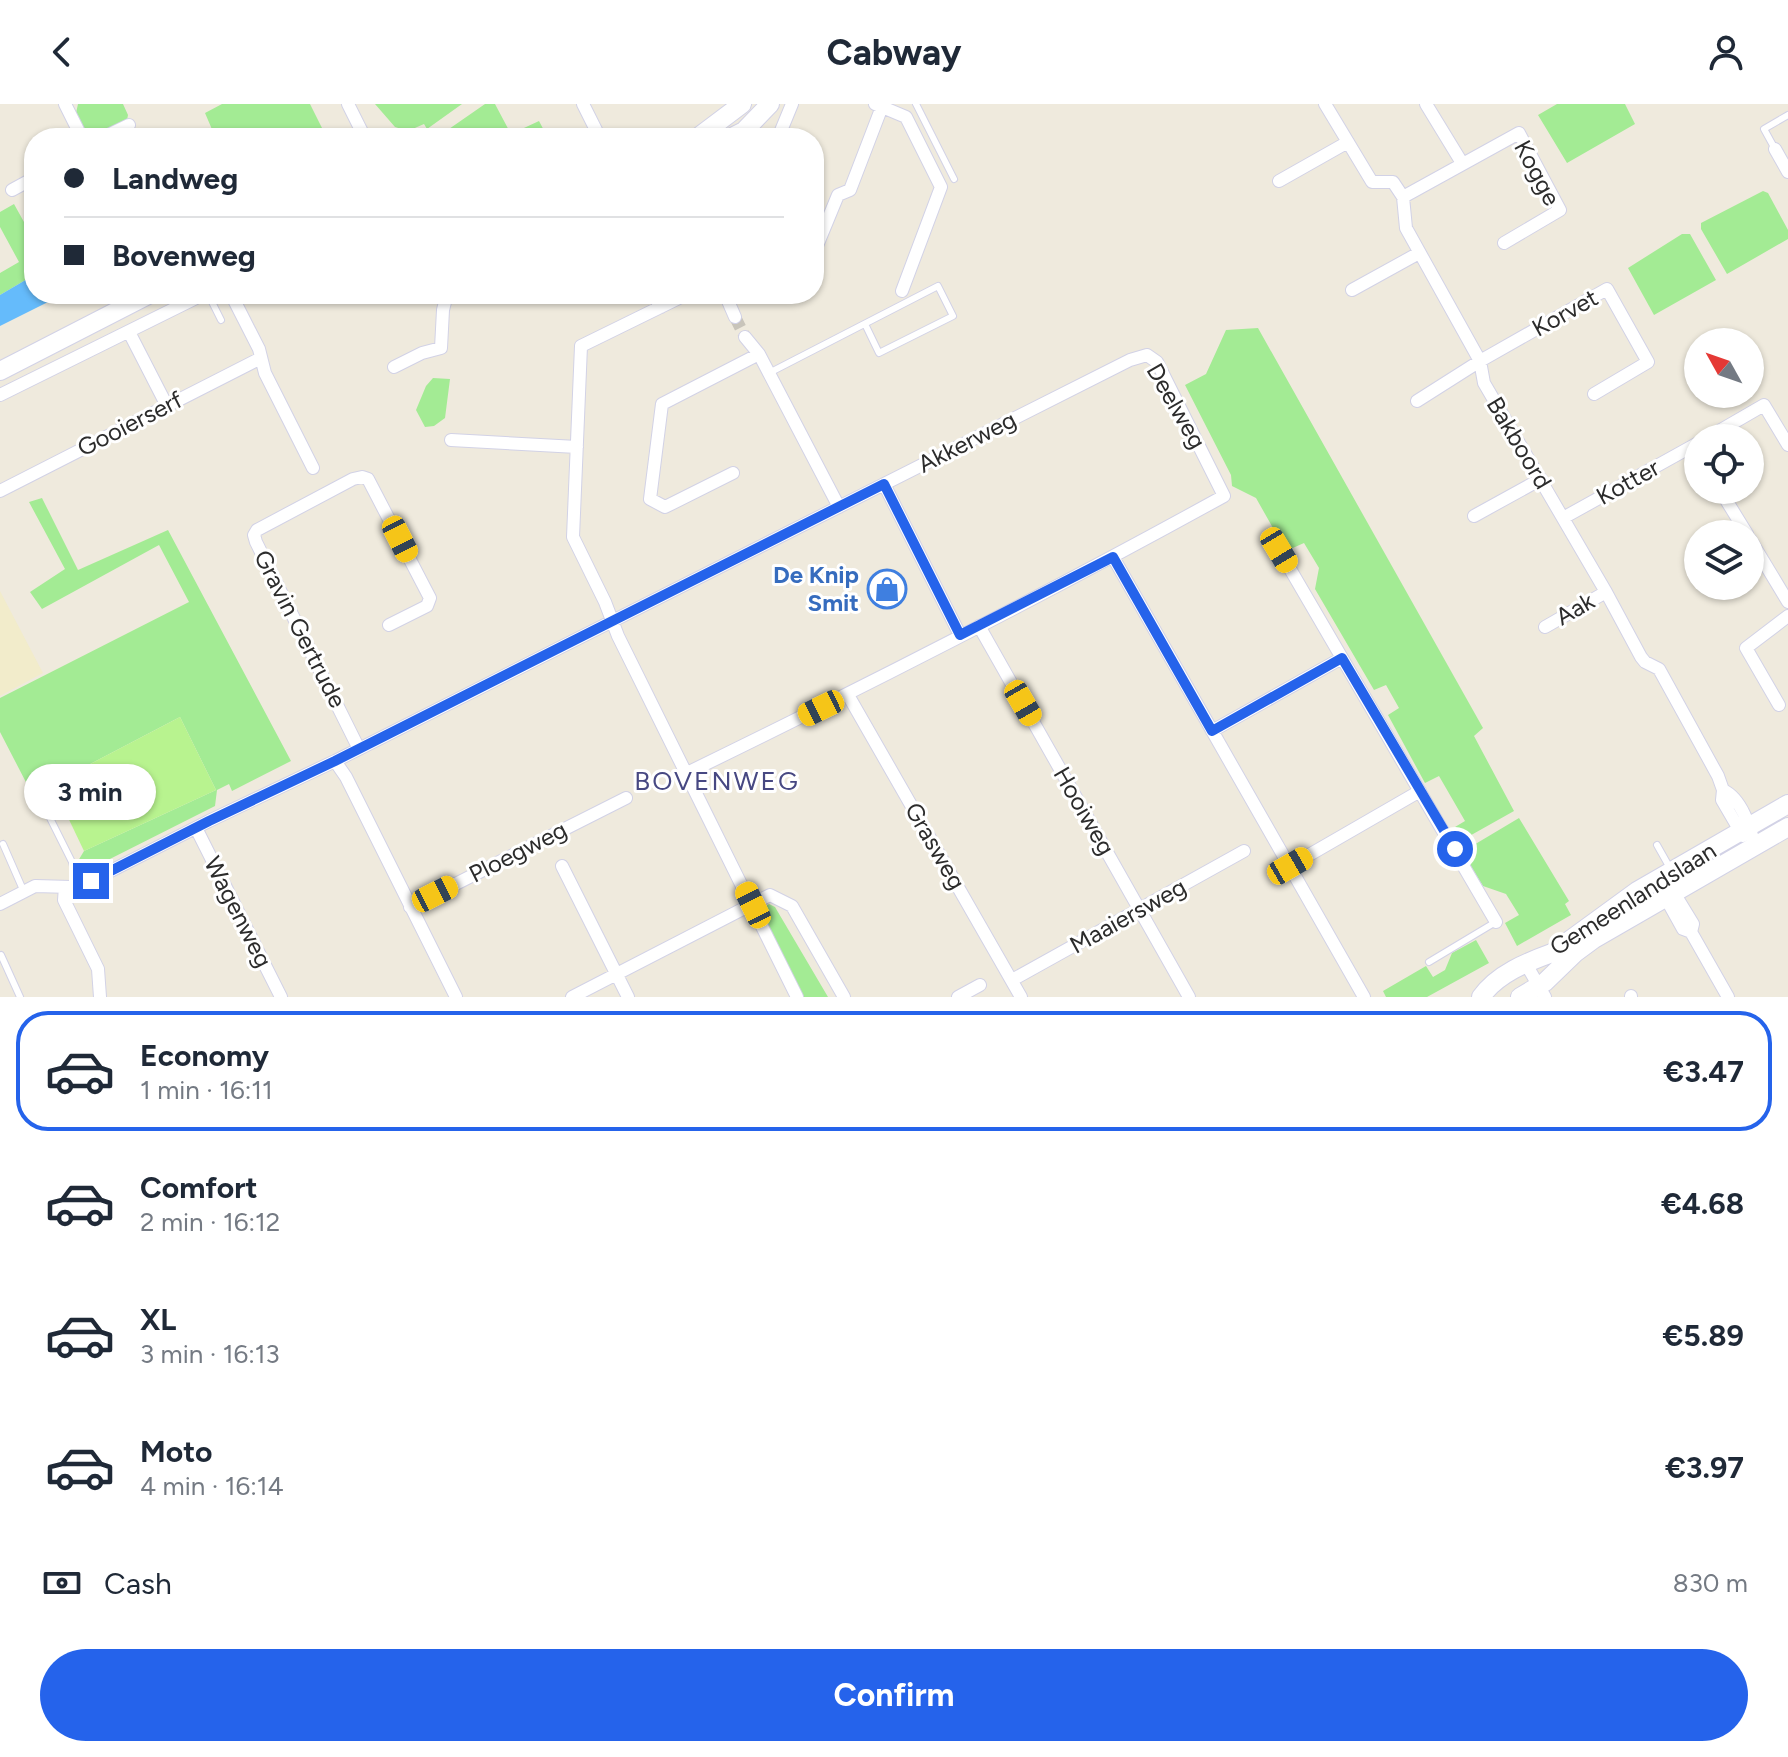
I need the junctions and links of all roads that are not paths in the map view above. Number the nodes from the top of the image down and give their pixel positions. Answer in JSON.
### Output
{"nodes":[{"id":1,"x":65,"y":104,"type":"edge"},
{"id":2,"x":348,"y":104,"type":"edge"},
{"id":3,"x":583,"y":104,"type":"edge"},
{"id":4,"x":742,"y":104,"type":"edge"},
{"id":5,"x":792,"y":104,"type":"edge"},
{"id":6,"x":916,"y":104,"type":"edge"},
{"id":7,"x":1325,"y":104,"type":"edge"},
{"id":8,"x":1426,"y":104,"type":"edge"},
{"id":9,"x":880,"y":105,"type":"edge"},
{"id":10,"x":761,"y":109,"type":"edge"},
{"id":11,"x":1788,"y":115,"type":"edge"},
{"id":12,"x":129,"y":125,"type":"dead end"},
{"id":13,"x":77,"y":128,"type":"edge"},
{"id":14,"x":123,"y":128,"type":"edge"},
{"id":15,"x":360,"y":128,"type":"edge"},
{"id":16,"x":595,"y":128,"type":"edge"},
{"id":17,"x":710,"y":128,"type":"edge"},
{"id":18,"x":741,"y":128,"type":"edge"},
{"id":19,"x":782,"y":128,"type":"edge"},
{"id":20,"x":1348,"y":142,"type":"junction"},
{"id":21,"x":1775,"y":149,"type":"joint"},
{"id":22,"x":1462,"y":163,"type":"junction"},
{"id":23,"x":1788,"y":172,"type":"edge"},
{"id":24,"x":954,"y":179,"type":"dead end"},
{"id":25,"x":1279,"y":181,"type":"dead end"},
{"id":26,"x":24,"y":183,"type":"edge"},
{"id":27,"x":12,"y":190,"type":"dead end"},
{"id":28,"x":1403,"y":197,"type":"junction"},
{"id":29,"x":824,"y":229,"type":"edge"},
{"id":30,"x":1504,"y":243,"type":"dead end"},
{"id":31,"x":1419,"y":253,"type":"junction"},
{"id":32,"x":1352,"y":290,"type":"dead end"},
{"id":33,"x":902,"y":291,"type":"dead end"},
{"id":34,"x":131,"y":304,"type":"edge"},
{"id":35,"x":186,"y":304,"type":"edge"},
{"id":36,"x":212,"y":304,"type":"edge"},
{"id":37,"x":236,"y":304,"type":"edge"},
{"id":38,"x":445,"y":304,"type":"edge"},
{"id":39,"x":659,"y":304,"type":"edge"},
{"id":40,"x":667,"y":304,"type":"edge"},
{"id":41,"x":729,"y":304,"type":"edge"},
{"id":42,"x":661,"y":307,"type":"junction"},
{"id":43,"x":735,"y":317,"type":"tunnel mouth"},
{"id":44,"x":221,"y":320,"type":"dead end"},
{"id":45,"x":865,"y":324,"type":"junction"},
{"id":46,"x":129,"y":332,"type":"junction"},
{"id":47,"x":745,"y":337,"type":"tunnel mouth"},
{"id":48,"x":759,"y":354,"type":"junction"},
{"id":49,"x":261,"y":358,"type":"junction"},
{"id":50,"x":1480,"y":361,"type":"junction"},
{"id":51,"x":394,"y":367,"type":"dead end"},
{"id":52,"x":0,"y":371,"type":"edge"},
{"id":53,"x":1108,"y":371,"type":"joint"},
{"id":54,"x":769,"y":373,"type":"junction"},
{"id":55,"x":1594,"y":394,"type":"dead end"},
{"id":56,"x":0,"y":395,"type":"edge"},
{"id":57,"x":1417,"y":401,"type":"dead end"},
{"id":58,"x":167,"y":406,"type":"junction"},
{"id":59,"x":1731,"y":424,"type":"edge"},
{"id":60,"x":451,"y":440,"type":"dead end"},
{"id":61,"x":1788,"y":445,"type":"edge"},
{"id":62,"x":577,"y":447,"type":"junction"},
{"id":63,"x":1684,"y":454,"type":"edge"},
{"id":64,"x":313,"y":468,"type":"dead end"},
{"id":65,"x":733,"y":473,"type":"dead end"},
{"id":66,"x":1541,"y":479,"type":"junction"},
{"id":67,"x":884,"y":484,"type":"junction"},
{"id":68,"x":0,"y":491,"type":"edge"},
{"id":69,"x":839,"y":507,"type":"junction"},
{"id":70,"x":1474,"y":516,"type":"dead end"},
{"id":71,"x":1563,"y":518,"type":"junction"},
{"id":72,"x":1279,"y":550,"type":"dead end"},
{"id":73,"x":1113,"y":557,"type":"junction"},
{"id":74,"x":1764,"y":562,"type":"edge"},
{"id":75,"x":1606,"y":592,"type":"junction"},
{"id":76,"x":1788,"y":602,"type":"edge"},
{"id":77,"x":1788,"y":616,"type":"edge"},
{"id":78,"x":613,"y":621,"type":"junction"},
{"id":79,"x":389,"y":625,"type":"dead end"},
{"id":80,"x":979,"y":626,"type":"junction"},
{"id":81,"x":1545,"y":627,"type":"dead end"},
{"id":82,"x":960,"y":635,"type":"junction"},
{"id":83,"x":1342,"y":658,"type":"junction"},
{"id":84,"x":848,"y":695,"type":"junction"},
{"id":85,"x":1779,"y":705,"type":"dead end"},
{"id":86,"x":1212,"y":731,"type":"junction"},
{"id":87,"x":359,"y":749,"type":"junction"},
{"id":88,"x":335,"y":761,"type":"junction"},
{"id":89,"x":687,"y":773,"type":"junction"},
{"id":90,"x":36,"y":790,"type":"dead end"},
{"id":91,"x":1420,"y":791,"type":"junction"},
{"id":92,"x":626,"y":798,"type":"dead end"},
{"id":93,"x":1788,"y":804,"type":"edge"},
{"id":94,"x":1788,"y":827,"type":"edge"},
{"id":95,"x":196,"y":828,"type":"junction"},
{"id":96,"x":1744,"y":829,"type":"junction"},
{"id":97,"x":3,"y":844,"type":"dead end"},
{"id":98,"x":1657,"y":845,"type":"dead end"},
{"id":99,"x":1755,"y":846,"type":"junction"},
{"id":100,"x":1244,"y":851,"type":"dead end"},
{"id":101,"x":562,"y":866,"type":"dead end"},
{"id":102,"x":1290,"y":866,"type":"junction"},
{"id":103,"x":1666,"y":874,"type":"junction"},
{"id":104,"x":72,"y":886,"type":"junction"},
{"id":105,"x":24,"y":892,"type":"junction"},
{"id":106,"x":1670,"y":895,"type":"junction"},
{"id":107,"x":0,"y":904,"type":"edge"},
{"id":108,"x":753,"y":905,"type":"junction"},
{"id":109,"x":410,"y":907,"type":"junction"},
{"id":110,"x":1140,"y":910,"type":"junction"},
{"id":111,"x":1496,"y":922,"type":"joint"},
{"id":112,"x":1,"y":955,"type":"edge"},
{"id":113,"x":1429,"y":962,"type":"dead end"},
{"id":114,"x":1526,"y":964,"type":"junction"},
{"id":115,"x":616,"y":975,"type":"junction"},
{"id":116,"x":1012,"y":980,"type":"junction"},
{"id":117,"x":980,"y":985,"type":"dead end"},
{"id":118,"x":1542,"y":992,"type":"edge"},
{"id":119,"x":20,"y":997,"type":"edge"},
{"id":120,"x":100,"y":997,"type":"edge"},
{"id":121,"x":281,"y":997,"type":"edge"},
{"id":122,"x":456,"y":997,"type":"edge"},
{"id":123,"x":572,"y":997,"type":"edge"},
{"id":124,"x":628,"y":997,"type":"edge"},
{"id":125,"x":797,"y":997,"type":"edge"},
{"id":126,"x":844,"y":997,"type":"edge"},
{"id":127,"x":958,"y":997,"type":"edge"},
{"id":128,"x":1021,"y":997,"type":"edge"},
{"id":129,"x":1189,"y":997,"type":"edge"},
{"id":130,"x":1364,"y":997,"type":"edge"},
{"id":131,"x":1481,"y":997,"type":"edge"},
{"id":132,"x":1520,"y":997,"type":"edge"},
{"id":133,"x":1728,"y":997,"type":"edge"}],
"edges":[{"from":1,"to":13,"type":"street"},
{"from":2,"to":15,"type":"street"},
{"from":3,"to":16,"type":"street"},
{"from":4,"to":17,"type":"street"},
{"from":5,"to":19,"type":"street"},
{"from":6,"to":24,"type":"lane"},
{"from":7,"to":20,"type":"street"},
{"from":8,"to":22,"type":"street"},
{"from":9,"to":29,"type":"street"},
{"from":9,"to":33,"type":"street"},
{"from":10,"to":18,"type":"street"},
{"from":11,"to":21,"type":"lane"},
{"from":12,"to":14,"type":"street"},
{"from":20,"to":25,"type":"street"},
{"from":20,"to":28,"type":"street"},
{"from":21,"to":23,"type":"street"},
{"from":22,"to":28,"type":"street","name":"Kogge"},
{"from":22,"to":30,"type":"street","name":"Kogge"},
{"from":26,"to":27,"type":"street"},
{"from":28,"to":31,"type":"street","name":"Bakboord"},
{"from":31,"to":32,"type":"street"},
{"from":31,"to":50,"type":"street","name":"Bakboord"},
{"from":34,"to":52,"type":"street"},
{"from":35,"to":46,"type":"street"},
{"from":36,"to":44,"type":"lane"},
{"from":37,"to":49,"type":"street"},
{"from":38,"to":51,"type":"street"},
{"from":39,"to":42,"type":"street"},
{"from":40,"to":42,"type":"street"},
{"from":41,"to":43,"type":"street"},
{"from":42,"to":62,"type":"street"},
{"from":45,"to":45,"type":"lane"},
{"from":45,"to":54,"type":"lane"},
{"from":46,"to":56,"type":"street"},
{"from":46,"to":58,"type":"street"},
{"from":47,"to":48,"type":"street"},
{"from":48,"to":54,"type":"street"},
{"from":48,"to":65,"type":"street"},
{"from":49,"to":58,"type":"street","name":"Gooierserf"},
{"from":49,"to":64,"type":"street"},
{"from":50,"to":55,"type":"street","name":"Korvet"},
{"from":50,"to":57,"type":"street"},
{"from":50,"to":66,"type":"street","name":"Bakboord"},
{"from":53,"to":67,"type":"street","name":"Akkerweg"},
{"from":53,"to":73,"type":"street","name":"Deelweg"},
{"from":54,"to":69,"type":"street"},
{"from":58,"to":68,"type":"street","name":"Gooierserf"},
{"from":59,"to":61,"type":"street"},
{"from":60,"to":62,"type":"street"},
{"from":62,"to":78,"type":"street"},
{"from":63,"to":71,"type":"street","name":"Kotter"},
{"from":66,"to":70,"type":"street"},
{"from":66,"to":71,"type":"street","name":"Bakboord"},
{"from":67,"to":69,"type":"street","name":"Akkerweg"},
{"from":67,"to":82,"type":"street"},
{"from":69,"to":78,"type":"street","name":"Akkerweg"},
{"from":71,"to":75,"type":"street","name":"Bakboord"},
{"from":72,"to":83,"type":"street"},
{"from":73,"to":80,"type":"street"},
{"from":73,"to":86,"type":"street"},
{"from":74,"to":76,"type":"street"},
{"from":75,"to":81,"type":"street","name":"Aak"},
{"from":75,"to":96,"type":"street","name":"Bakboord"},
{"from":77,"to":85,"type":"street"},
{"from":78,"to":87,"type":"street"},
{"from":78,"to":89,"type":"street"},
{"from":79,"to":87,"type":"street","name":"Gravin Gertrude"},
{"from":80,"to":82,"type":"street"},
{"from":80,"to":110,"type":"street","name":"Hooiweg"},
{"from":82,"to":84,"type":"street"},
{"from":83,"to":86,"type":"street"},
{"from":83,"to":91,"type":"street"},
{"from":84,"to":89,"type":"street"},
{"from":84,"to":116,"type":"street","name":"Grasweg"},
{"from":86,"to":102,"type":"street"},
{"from":87,"to":88,"type":"street"},
{"from":88,"to":95,"type":"street"},
{"from":88,"to":109,"type":"street"},
{"from":89,"to":108,"type":"street"},
{"from":90,"to":104,"type":"lane"},
{"from":91,"to":102,"type":"street"},
{"from":91,"to":111,"type":"street"},
{"from":92,"to":109,"type":"street","name":"Ploegweg"},
{"from":93,"to":96,"type":"street","name":"Gemeenlandslaan"},
{"from":94,"to":99,"type":"street","name":"Gemeenlandslaan"},
{"from":95,"to":104,"type":"street"},
{"from":95,"to":121,"type":"street","name":"Wagenweg"},
{"from":96,"to":99,"type":"street","name":"Bakboord"},
{"from":96,"to":103,"type":"street","name":"Gemeenlandslaan"},
{"from":97,"to":105,"type":"lane"},
{"from":98,"to":103,"type":"lane"},
{"from":99,"to":106,"type":"street","name":"Gemeenlandslaan"},
{"from":100,"to":110,"type":"street","name":"Maaiersweg"},
{"from":101,"to":115,"type":"street"},
{"from":102,"to":130,"type":"street"},
{"from":103,"to":106,"type":"street"},
{"from":103,"to":114,"type":"street","name":"Gemeenlandslaan"},
{"from":104,"to":105,"type":"street"},
{"from":104,"to":120,"type":"street"},
{"from":105,"to":107,"type":"street"},
{"from":106,"to":118,"type":"street","name":"Gemeenlandslaan"},
{"from":106,"to":133,"type":"street"},
{"from":108,"to":115,"type":"street"},
{"from":108,"to":125,"type":"street"},
{"from":108,"to":126,"type":"street"},
{"from":109,"to":122,"type":"street"},
{"from":110,"to":116,"type":"street","name":"Maaiersweg"},
{"from":110,"to":129,"type":"street","name":"Hooiweg"},
{"from":111,"to":113,"type":"lane"},
{"from":112,"to":119,"type":"lane"},
{"from":114,"to":118,"type":"street"},
{"from":114,"to":131,"type":"street","name":"Gemeenlandslaan"},
{"from":115,"to":123,"type":"street"},
{"from":115,"to":124,"type":"street"},
{"from":116,"to":128,"type":"street","name":"Grasweg"},
{"from":117,"to":127,"type":"street"},
{"from":118,"to":132,"type":"street","name":"Gemeenlandslaan"}]}
